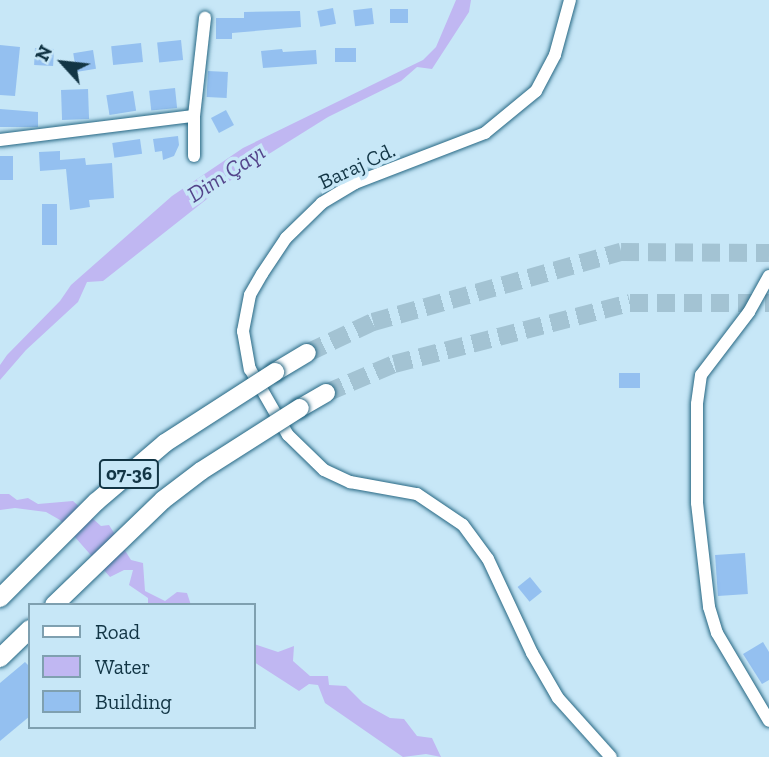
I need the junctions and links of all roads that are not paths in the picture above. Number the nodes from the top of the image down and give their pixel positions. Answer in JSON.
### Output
{"nodes":[{"id":1,"x":570,"y":0,"type":"edge"},
{"id":2,"x":205,"y":18,"type":"dead end"},
{"id":3,"x":194,"y":116,"type":"junction"},
{"id":4,"x":0,"y":141,"type":"edge"},
{"id":5,"x":194,"y":156,"type":"dead end"},
{"id":6,"x":769,"y":276,"type":"edge"},
{"id":7,"x":307,"y":353,"type":"tunnel mouth"},
{"id":8,"x":326,"y":393,"type":"tunnel mouth"},
{"id":9,"x":0,"y":598,"type":"edge"},
{"id":10,"x":56,"y":603,"type":"edge"},
{"id":11,"x":28,"y":631,"type":"edge"},
{"id":12,"x":0,"y":658,"type":"edge"},
{"id":13,"x":769,"y":721,"type":"edge"},
{"id":14,"x":611,"y":757,"type":"edge"}],
"edges":[{"from":1,"to":14,"type":"street","name":"Baraj Cd."},
{"from":2,"to":3,"type":"street"},
{"from":3,"to":4,"type":"street"},
{"from":3,"to":5,"type":"street"},
{"from":6,"to":13,"type":"street"},
{"from":7,"to":9,"type":"highway","number":"07-36","bridge":true},
{"from":8,"to":10,"type":"highway","number":"07-36","bridge":true},
{"from":11,"to":12,"type":"highway"}]}
